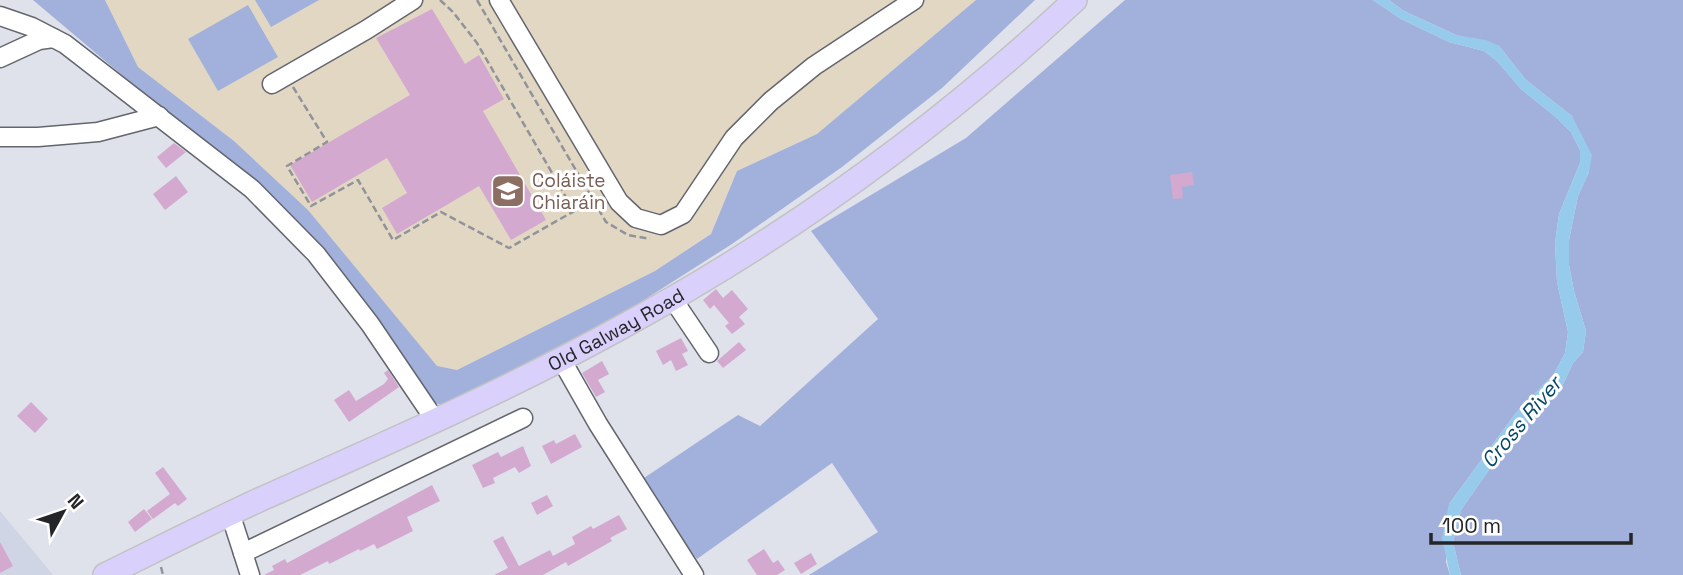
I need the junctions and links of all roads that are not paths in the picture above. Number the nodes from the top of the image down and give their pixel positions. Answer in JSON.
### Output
{"nodes":[{"id":1,"x":412,"y":0,"type":"edge"},
{"id":2,"x":499,"y":0,"type":"edge"},
{"id":3,"x":914,"y":0,"type":"edge"},
{"id":4,"x":1074,"y":0,"type":"edge"},
{"id":5,"x":0,"y":16,"type":"edge"},
{"id":6,"x":53,"y":38,"type":"junction"},
{"id":7,"x":0,"y":58,"type":"edge"},
{"id":8,"x":279,"y":80,"type":"road end"},
{"id":9,"x":159,"y":116,"type":"junction"},
{"id":10,"x":0,"y":138,"type":"edge"},
{"id":11,"x":672,"y":298,"type":"junction"},
{"id":12,"x":709,"y":353,"type":"dead end"},
{"id":13,"x":561,"y":359,"type":"junction"},
{"id":14,"x":523,"y":418,"type":"dead end"},
{"id":15,"x":435,"y":420,"type":"junction"},
{"id":16,"x":230,"y":513,"type":"junction"},
{"id":17,"x":243,"y":553,"type":"junction"},
{"id":18,"x":105,"y":575,"type":"edge"},
{"id":19,"x":250,"y":575,"type":"edge"},
{"id":20,"x":694,"y":575,"type":"edge"}],
"edges":[{"from":1,"to":8,"type":"street"},
{"from":2,"to":3,"type":"street"},
{"from":4,"to":11,"type":"main road","name":"Old Galway Road"},
{"from":5,"to":6,"type":"street"},
{"from":6,"to":7,"type":"street"},
{"from":6,"to":9,"type":"street"},
{"from":9,"to":10,"type":"street"},
{"from":9,"to":15,"type":"street"},
{"from":11,"to":12,"type":"street"},
{"from":11,"to":13,"type":"main road","name":"Old Galway Road"},
{"from":13,"to":15,"type":"main road","name":"Old Galway Road"},
{"from":13,"to":20,"type":"street"},
{"from":14,"to":17,"type":"street"},
{"from":15,"to":16,"type":"main road","name":"Old Galway Road"},
{"from":16,"to":17,"type":"street"},
{"from":16,"to":18,"type":"main road","name":"Old Galway Road"},
{"from":17,"to":19,"type":"street"}]}
